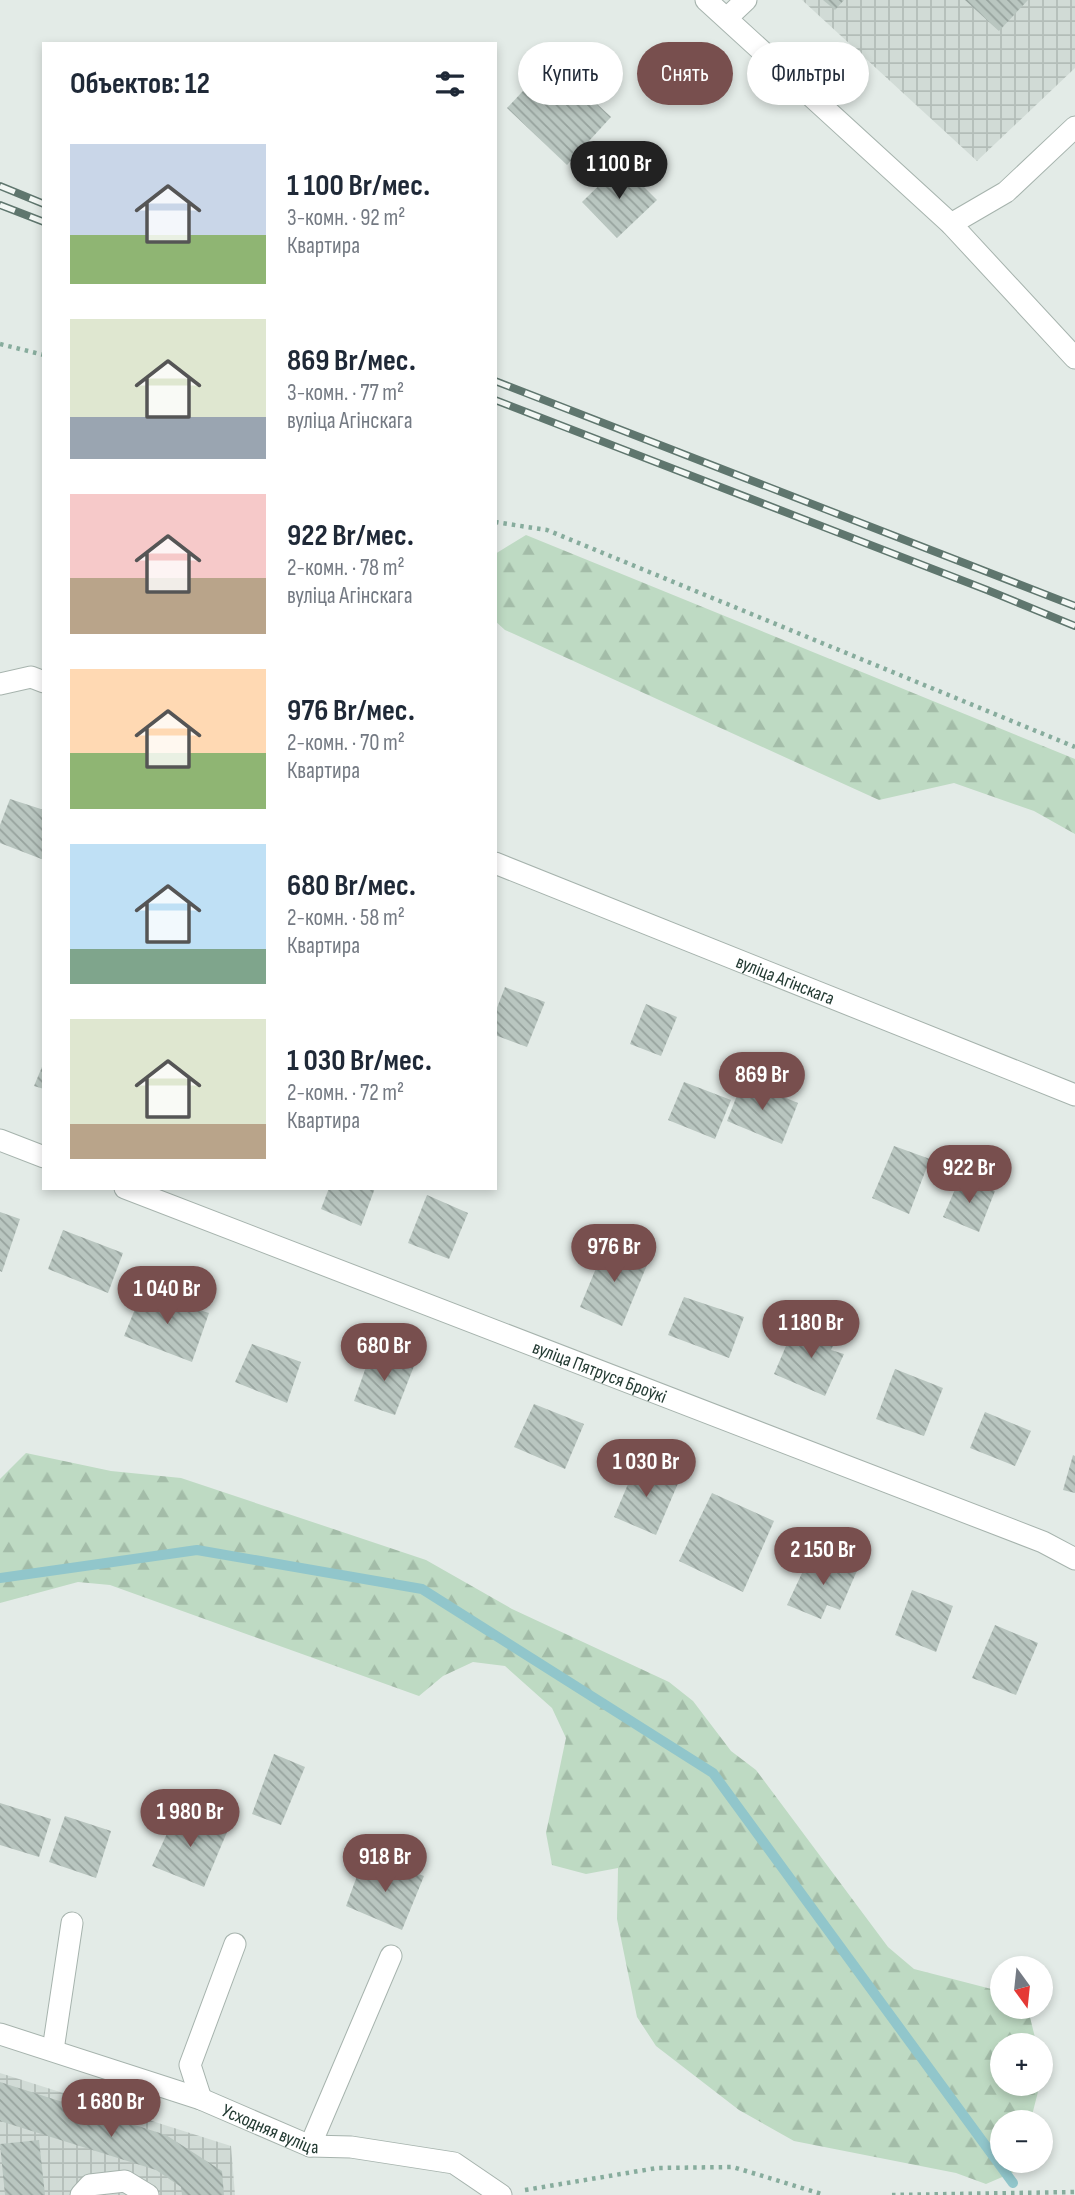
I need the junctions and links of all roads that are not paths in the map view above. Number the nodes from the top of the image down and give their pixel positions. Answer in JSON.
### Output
{"nodes":[{"id":1,"x":706,"y":0,"type":"edge"},
{"id":2,"x":747,"y":0,"type":"edge"},
{"id":3,"x":727,"y":18,"type":"junction"},
{"id":4,"x":1075,"y":127,"type":"edge"},
{"id":5,"x":951,"y":224,"type":"junction"},
{"id":6,"x":1075,"y":358,"type":"edge"},
{"id":7,"x":42,"y":681,"type":"edge"},
{"id":8,"x":0,"y":684,"type":"edge"},
{"id":9,"x":497,"y":864,"type":"edge"},
{"id":10,"x":1075,"y":1095,"type":"edge"},
{"id":11,"x":0,"y":1140,"type":"edge"},
{"id":12,"x":42,"y":1156,"type":"edge"},
{"id":13,"x":130,"y":1190,"type":"edge"},
{"id":14,"x":1075,"y":1559,"type":"edge"},
{"id":15,"x":72,"y":1923,"type":"dead end"},
{"id":16,"x":235,"y":1944,"type":"dead end"},
{"id":17,"x":391,"y":1956,"type":"dead end"},
{"id":18,"x":0,"y":2034,"type":"edge"},
{"id":19,"x":53,"y":2050,"type":"junction"},
{"id":20,"x":201,"y":2099,"type":"junction"},
{"id":21,"x":310,"y":2146,"type":"junction"},
{"id":22,"x":508,"y":2194,"type":"edge"},
{"id":23,"x":80,"y":2195,"type":"edge"},
{"id":24,"x":148,"y":2195,"type":"edge"}],
"edges":[{"from":1,"to":3,"type":"street"},
{"from":2,"to":3,"type":"street"},
{"from":3,"to":5,"type":"street"},
{"from":4,"to":5,"type":"street"},
{"from":5,"to":6,"type":"street"},
{"from":7,"to":8,"type":"street"},
{"from":9,"to":10,"type":"street","name":"вуліца Агінскага"},
{"from":11,"to":12,"type":"street"},
{"from":13,"to":14,"type":"street","name":"вуліца Пятруся Броўкі"},
{"from":15,"to":19,"type":"street"},
{"from":16,"to":20,"type":"street"},
{"from":17,"to":21,"type":"street"},
{"from":18,"to":19,"type":"street","name":"Усходняя вуліца"},
{"from":19,"to":20,"type":"street","name":"Усходняя вуліца"},
{"from":20,"to":21,"type":"street","name":"Усходняя вуліца"},
{"from":21,"to":22,"type":"street","name":"Усходняя вуліца"},
{"from":23,"to":24,"type":"street"}]}
